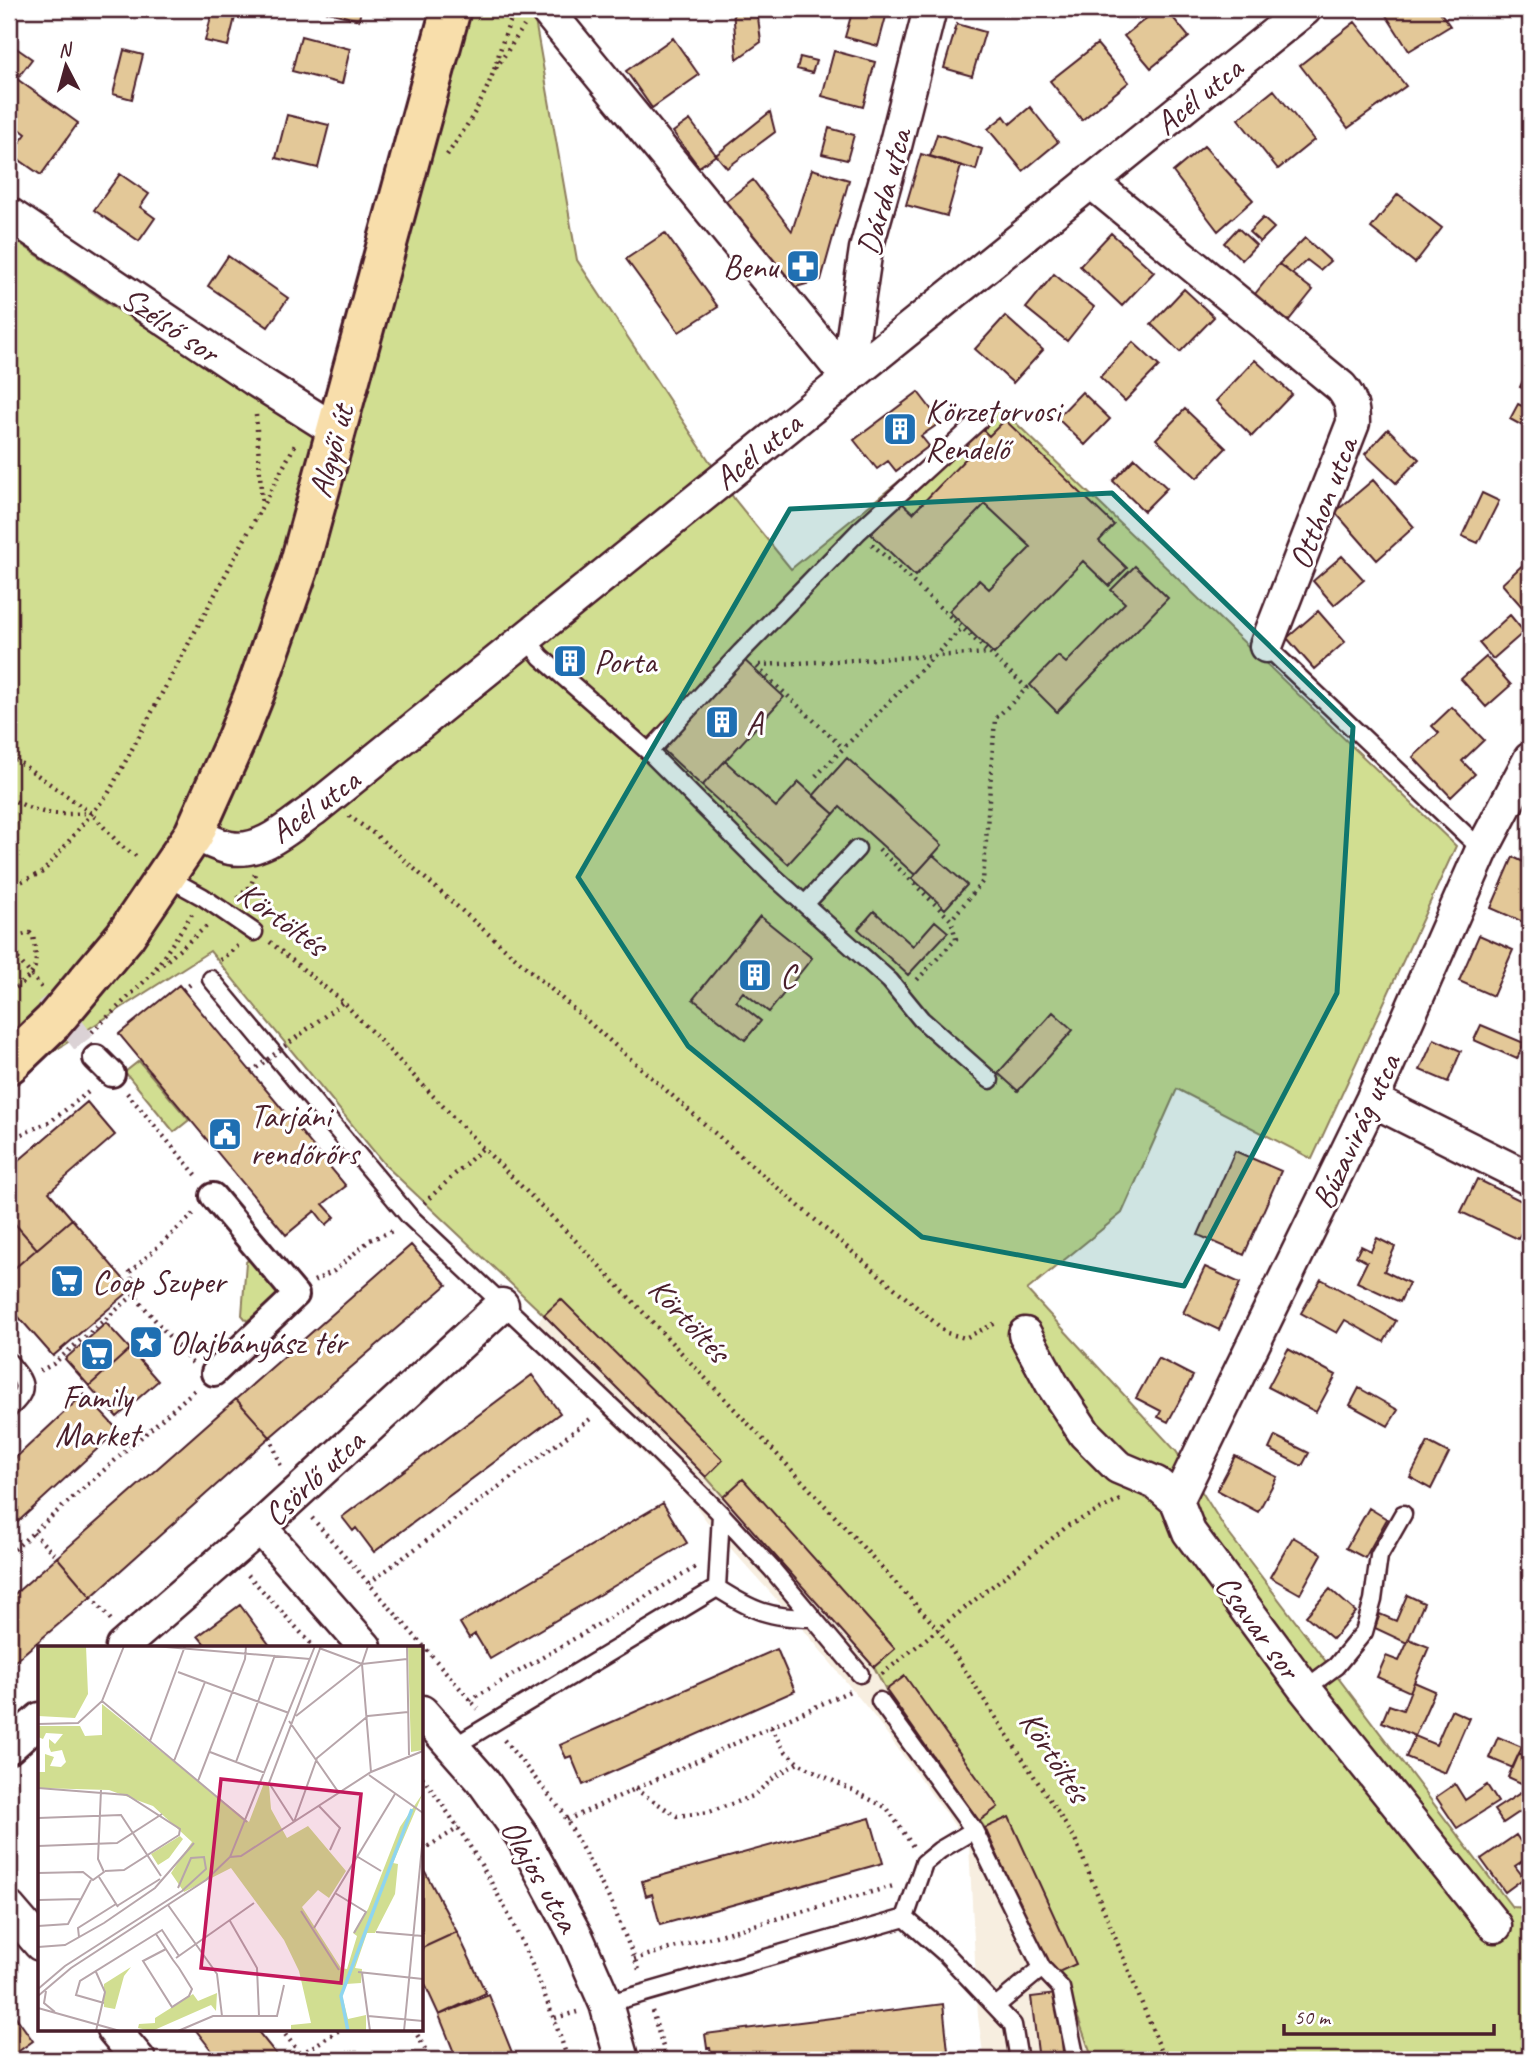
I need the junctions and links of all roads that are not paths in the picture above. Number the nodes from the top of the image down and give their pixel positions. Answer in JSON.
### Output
{"nodes":[{"id":1,"x":451,"y":9,"type":"edge"},
{"id":2,"x":930,"y":9,"type":"edge"},
{"id":3,"x":1301,"y":10,"type":"edge"},
{"id":4,"x":537,"y":14,"type":"edge"},
{"id":5,"x":1090,"y":181,"type":"junction"},
{"id":6,"x":9,"y":214,"type":"edge"},
{"id":7,"x":847,"y":377,"type":"junction"},
{"id":8,"x":979,"y":421,"type":"dead end"},
{"id":9,"x":323,"y":423,"type":"junction"},
{"id":10,"x":526,"y":638,"type":"junction"},
{"id":11,"x":1266,"y":646,"type":"joint"},
{"id":12,"x":649,"y":752,"type":"junction"},
{"id":13,"x":1530,"y":759,"type":"edge"},
{"id":14,"x":194,"y":834,"type":"junction"},
{"id":15,"x":857,"y":849,"type":"road end"},
{"id":16,"x":1482,"y":850,"type":"junction"},
{"id":17,"x":166,"y":876,"type":"junction"},
{"id":18,"x":804,"y":904,"type":"junction"},
{"id":19,"x":254,"y":932,"type":"road end"},
{"id":20,"x":211,"y":979,"type":"dead end"},
{"id":21,"x":9,"y":1064,"type":"edge"},
{"id":22,"x":990,"y":1080,"type":"dead end"},
{"id":23,"x":1371,"y":1100,"type":"junction"},
{"id":24,"x":1530,"y":1179,"type":"edge"},
{"id":25,"x":213,"y":1196,"type":"road end"},
{"id":26,"x":502,"y":1305,"type":"junction"},
{"id":27,"x":1025,"y":1334,"type":"road end"},
{"id":28,"x":9,"y":1362,"type":"edge"},
{"id":29,"x":210,"y":1376,"type":"road end"},
{"id":30,"x":9,"y":1409,"type":"edge"},
{"id":31,"x":1166,"y":1492,"type":"junction"},
{"id":32,"x":721,"y":1514,"type":"junction"},
{"id":33,"x":1403,"y":1514,"type":"dead end"},
{"id":34,"x":260,"y":1527,"type":"junction"},
{"id":35,"x":717,"y":1588,"type":"junction"},
{"id":36,"x":813,"y":1618,"type":"junction"},
{"id":37,"x":123,"y":1646,"type":"edge"},
{"id":38,"x":364,"y":1646,"type":"edge"},
{"id":39,"x":867,"y":1677,"type":"road end"},
{"id":40,"x":1305,"y":1689,"type":"junction"},
{"id":41,"x":880,"y":1701,"type":"dead end"},
{"id":42,"x":424,"y":1714,"type":"edge"},
{"id":43,"x":38,"y":1721,"type":"edge"},
{"id":44,"x":9,"y":1747,"type":"edge"},
{"id":45,"x":453,"y":1747,"type":"junction"},
{"id":46,"x":974,"y":1830,"type":"junction"},
{"id":47,"x":9,"y":1908,"type":"edge"},
{"id":48,"x":905,"y":1918,"type":"junction"},
{"id":49,"x":1495,"y":1926,"type":"dead end"},
{"id":50,"x":38,"y":1942,"type":"edge"},
{"id":51,"x":1042,"y":1968,"type":"junction"},
{"id":52,"x":606,"y":2004,"type":"junction"},
{"id":53,"x":996,"y":2006,"type":"junction"},
{"id":54,"x":114,"y":2030,"type":"edge"},
{"id":55,"x":139,"y":2060,"type":"edge"},
{"id":56,"x":622,"y":2060,"type":"edge"},
{"id":57,"x":1019,"y":2060,"type":"edge"},
{"id":58,"x":1076,"y":2060,"type":"edge"}],
"edges":[{"from":1,"to":9,"type":"main road","name":"Algyői út"},
{"from":2,"to":7,"type":"street","name":"Dárda utca"},
{"from":3,"to":5,"type":"street","name":"Acél utca"},
{"from":4,"to":7,"type":"street"},
{"from":5,"to":7,"type":"street","name":"Acél utca"},
{"from":5,"to":11,"type":"street","name":"Otthon utca"},
{"from":6,"to":9,"type":"street","name":"Szélső sor"},
{"from":7,"to":10,"type":"street","name":"Acél utca"},
{"from":8,"to":12,"type":"lane"},
{"from":9,"to":14,"type":"main road","name":"Algyői út"},
{"from":10,"to":12,"type":"lane"},
{"from":10,"to":14,"type":"street","name":"Acél utca"},
{"from":11,"to":16,"type":"lane","name":"Otthon utca"},
{"from":12,"to":18,"type":"lane"},
{"from":13,"to":16,"type":"street","name":"Búzavirág utca"},
{"from":14,"to":17,"type":"main road","name":"Algyői út"},
{"from":15,"to":18,"type":"lane"},
{"from":16,"to":23,"type":"street","name":"Búzavirág utca"},
{"from":17,"to":19,"type":"lane","name":"Körtöltés"},
{"from":17,"to":21,"type":"main road","name":"Algyői út"},
{"from":18,"to":22,"type":"lane"},
{"from":20,"to":26,"type":"lane"},
{"from":23,"to":24,"type":"street"},
{"from":23,"to":31,"type":"street","name":"Búzavirág utca"},
{"from":25,"to":29,"type":"street"},
{"from":26,"to":32,"type":"lane"},
{"from":26,"to":34,"type":"street","name":"Csörlő utca"},
{"from":27,"to":31,"type":"street"},
{"from":28,"to":30,"type":"lane"},
{"from":31,"to":40,"type":"street","name":"Csavar sor"},
{"from":32,"to":35,"type":"lane"},
{"from":32,"to":36,"type":"lane"},
{"from":33,"to":40,"type":"lane"},
{"from":34,"to":37,"type":"street","name":"Csörlő utca"},
{"from":34,"to":38,"type":"street"},
{"from":35,"to":36,"type":"lane"},
{"from":35,"to":45,"type":"lane"},
{"from":36,"to":39,"type":"lane"},
{"from":40,"to":49,"type":"street","name":"Csavar sor"},
{"from":41,"to":46,"type":"lane"},
{"from":42,"to":45,"type":"street","name":"Olajos utca"},
{"from":43,"to":44,"type":"street"},
{"from":45,"to":52,"type":"street","name":"Olajos utca"},
{"from":46,"to":48,"type":"lane"},
{"from":46,"to":51,"type":"lane"},
{"from":47,"to":50,"type":"street"},
{"from":48,"to":52,"type":"lane"},
{"from":48,"to":53,"type":"lane"},
{"from":51,"to":53,"type":"lane"},
{"from":51,"to":58,"type":"lane"},
{"from":52,"to":56,"type":"street","name":"Olajos utca"},
{"from":53,"to":57,"type":"lane"},
{"from":54,"to":55,"type":"street"}]}
